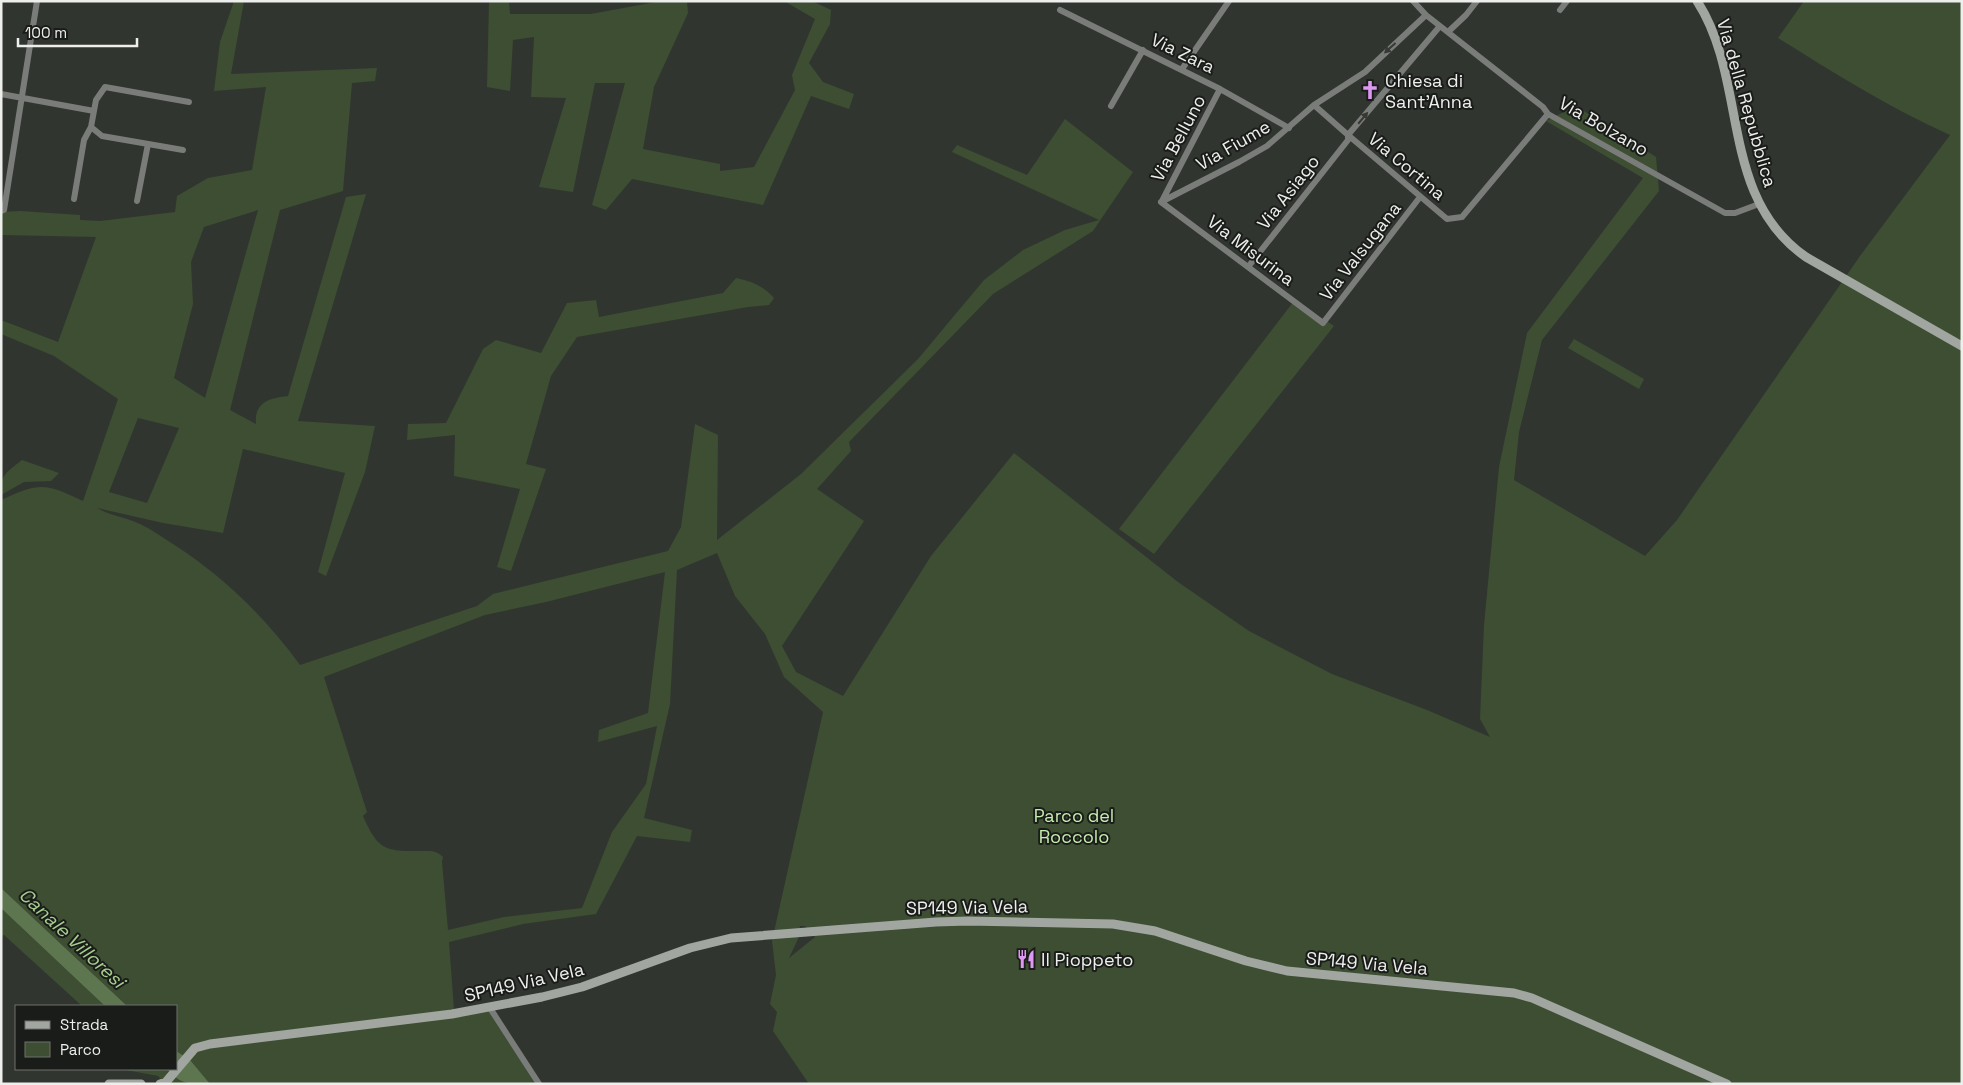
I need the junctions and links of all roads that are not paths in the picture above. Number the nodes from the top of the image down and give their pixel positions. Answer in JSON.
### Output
{"nodes":[{"id":1,"x":37,"y":1,"type":"edge"},
{"id":2,"x":1229,"y":1,"type":"edge"},
{"id":3,"x":1413,"y":1,"type":"edge"},
{"id":4,"x":1477,"y":1,"type":"edge"},
{"id":5,"x":1568,"y":1,"type":"edge"},
{"id":6,"x":1697,"y":1,"type":"edge"},
{"id":7,"x":1060,"y":10,"type":"dead end"},
{"id":8,"x":1560,"y":10,"type":"dead end"},
{"id":9,"x":1426,"y":15,"type":"junction"},
{"id":10,"x":1440,"y":26,"type":"junction"},
{"id":11,"x":1448,"y":32,"type":"junction"},
{"id":12,"x":1143,"y":50,"type":"junction"},
{"id":13,"x":1182,"y":70,"type":"junction"},
{"id":14,"x":1220,"y":89,"type":"junction"},
{"id":15,"x":1,"y":94,"type":"edge"},
{"id":16,"x":22,"y":98,"type":"junction"},
{"id":17,"x":189,"y":102,"type":"dead end"},
{"id":18,"x":1314,"y":105,"type":"junction"},
{"id":19,"x":1111,"y":106,"type":"dead end"},
{"id":20,"x":94,"y":111,"type":"junction"},
{"id":21,"x":1548,"y":114,"type":"junction"},
{"id":22,"x":91,"y":127,"type":"junction"},
{"id":23,"x":1289,"y":128,"type":"junction"},
{"id":24,"x":1348,"y":135,"type":"junction"},
{"id":25,"x":148,"y":144,"type":"junction"},
{"id":26,"x":183,"y":150,"type":"dead end"},
{"id":27,"x":1420,"y":197,"type":"junction"},
{"id":28,"x":74,"y":199,"type":"dead end"},
{"id":29,"x":137,"y":200,"type":"dead end"},
{"id":30,"x":1161,"y":202,"type":"junction"},
{"id":31,"x":1759,"y":204,"type":"junction"},
{"id":32,"x":1,"y":211,"type":"edge"},
{"id":33,"x":1248,"y":267,"type":"junction"},
{"id":34,"x":1323,"y":323,"type":"joint"},
{"id":35,"x":1962,"y":346,"type":"edge"},
{"id":36,"x":490,"y":1008,"type":"junction"},
{"id":37,"x":178,"y":1067,"type":"edge"},
{"id":38,"x":175,"y":1070,"type":"edge"},
{"id":39,"x":163,"y":1083,"type":"edge"},
{"id":40,"x":109,"y":1084,"type":"edge"},
{"id":41,"x":141,"y":1084,"type":"edge"},
{"id":42,"x":539,"y":1084,"type":"edge"},
{"id":43,"x":1727,"y":1084,"type":"edge"}],
"edges":[{"from":1,"to":16,"type":"street"},
{"from":2,"to":13,"type":"street"},
{"from":3,"to":9,"type":"street","name":"Via Bolzano"},
{"from":4,"to":11,"type":"street"},
{"from":5,"to":8,"type":"street"},
{"from":6,"to":31,"type":"street","name":"Via della Repubblica"},
{"from":7,"to":12,"type":"street","name":"Via Zara"},
{"from":9,"to":10,"type":"street","name":"Via Bolzano"},
{"from":9,"to":18,"type":"street","name":"Via Fiume","one_way":true},
{"from":10,"to":11,"type":"street","name":"Via Bolzano"},
{"from":24,"to":10,"type":"street","name":"Via Asiago","one_way":true},
{"from":11,"to":21,"type":"street","name":"Via Bolzano"},
{"from":12,"to":13,"type":"street","name":"Via Zara"},
{"from":12,"to":19,"type":"street"},
{"from":13,"to":14,"type":"street","name":"Via Zara"},
{"from":14,"to":23,"type":"street","name":"Via Zara"},
{"from":14,"to":30,"type":"street","name":"Via Belluno"},
{"from":15,"to":16,"type":"street"},
{"from":16,"to":20,"type":"street"},
{"from":16,"to":32,"type":"street"},
{"from":17,"to":20,"type":"street"},
{"from":18,"to":23,"type":"street","name":"Via Fiume"},
{"from":18,"to":24,"type":"street","name":"Via Cortina"},
{"from":20,"to":22,"type":"street"},
{"from":21,"to":27,"type":"street","name":"Via Cortina"},
{"from":21,"to":31,"type":"street","name":"Via Bolzano"},
{"from":22,"to":25,"type":"street"},
{"from":22,"to":28,"type":"street"},
{"from":23,"to":30,"type":"street","name":"Via Fiume"},
{"from":24,"to":27,"type":"street","name":"Via Cortina"},
{"from":24,"to":33,"type":"street","name":"Via Asiago"},
{"from":25,"to":26,"type":"street"},
{"from":25,"to":29,"type":"street"},
{"from":27,"to":34,"type":"street","name":"Via Valsugana"},
{"from":30,"to":33,"type":"street","name":"Via Misurina"},
{"from":31,"to":35,"type":"street","name":"Via della Repubblica"},
{"from":33,"to":34,"type":"street","name":"Via Misurina"},
{"from":36,"to":37,"type":"street","name":"SP149 Via Vela"},
{"from":36,"to":42,"type":"street"},
{"from":36,"to":43,"type":"street","name":"SP149 Via Vela"},
{"from":38,"to":39,"type":"street","name":"SP149 Via Vela"},
{"from":40,"to":41,"type":"street"}]}
